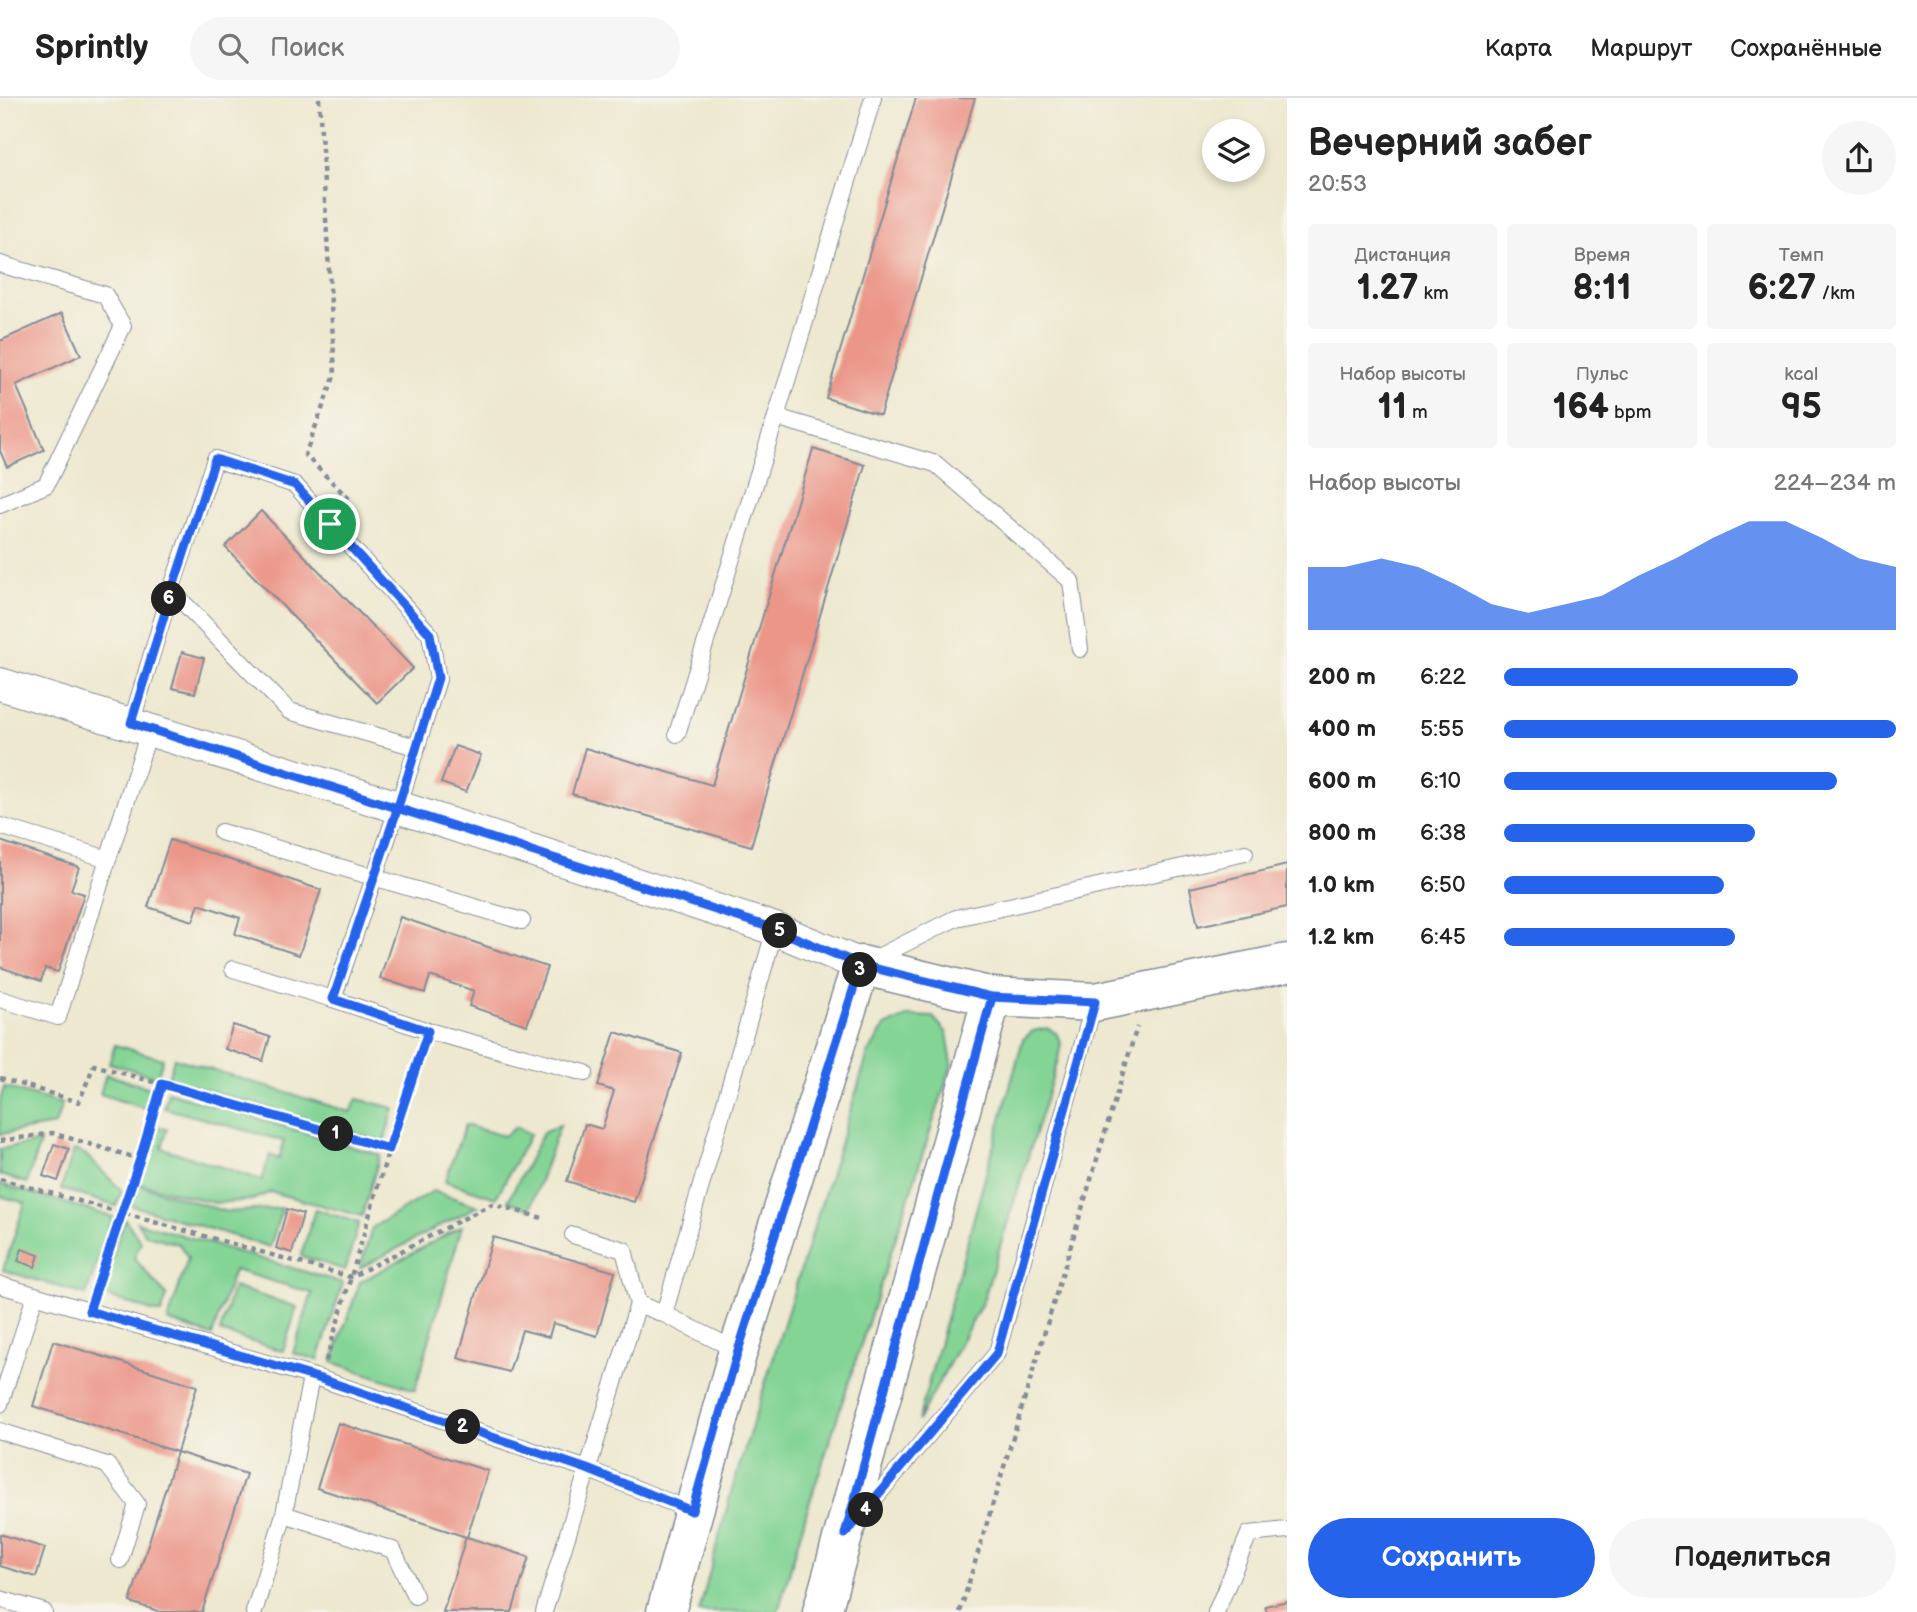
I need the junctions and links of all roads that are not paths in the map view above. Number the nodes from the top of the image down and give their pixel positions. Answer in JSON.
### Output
{"nodes":[{"id":1,"x":873,"y":98,"type":"edge"},
{"id":2,"x":0,"y":264,"type":"edge"},
{"id":3,"x":776,"y":417,"type":"junction"},
{"id":4,"x":0,"y":505,"type":"edge"},
{"id":5,"x":172,"y":590,"type":"junction"},
{"id":6,"x":1080,"y":649,"type":"dead end"},
{"id":7,"x":0,"y":684,"type":"edge"},
{"id":8,"x":141,"y":726,"type":"junction"},
{"id":9,"x":677,"y":734,"type":"dead end"},
{"id":10,"x":416,"y":747,"type":"junction"},
{"id":11,"x":398,"y":807,"type":"junction"},
{"id":12,"x":0,"y":826,"type":"edge"},
{"id":13,"x":222,"y":832,"type":"dead end"},
{"id":14,"x":1245,"y":853,"type":"dead end"},
{"id":15,"x":108,"y":859,"type":"junction"},
{"id":16,"x":373,"y":877,"type":"junction"},
{"id":17,"x":522,"y":921,"type":"dead end"},
{"id":18,"x":775,"y":929,"type":"junction"},
{"id":19,"x":1287,"y":963,"type":"edge"},
{"id":20,"x":861,"y":965,"type":"junction"},
{"id":21,"x":233,"y":969,"type":"dead end"},
{"id":22,"x":992,"y":997,"type":"junction"},
{"id":23,"x":0,"y":999,"type":"edge"},
{"id":24,"x":333,"y":999,"type":"junction"},
{"id":25,"x":1095,"y":1002,"type":"junction"},
{"id":26,"x":585,"y":1073,"type":"dead end"},
{"id":27,"x":573,"y":1235,"type":"dead end"},
{"id":28,"x":0,"y":1285,"type":"edge"},
{"id":29,"x":35,"y":1296,"type":"junction"},
{"id":30,"x":638,"y":1304,"type":"junction"},
{"id":31,"x":664,"y":1314,"type":"junction"},
{"id":32,"x":738,"y":1351,"type":"junction"},
{"id":33,"x":316,"y":1378,"type":"junction"},
{"id":34,"x":0,"y":1404,"type":"edge"},
{"id":35,"x":0,"y":1432,"type":"edge"},
{"id":36,"x":587,"y":1469,"type":"junction"},
{"id":37,"x":692,"y":1511,"type":"junction"},
{"id":38,"x":285,"y":1514,"type":"junction"},
{"id":39,"x":1287,"y":1530,"type":"edge"},
{"id":40,"x":845,"y":1534,"type":"junction"},
{"id":41,"x":120,"y":1560,"type":"dead end"},
{"id":42,"x":415,"y":1596,"type":"dead end"},
{"id":43,"x":0,"y":1599,"type":"edge"},
{"id":44,"x":44,"y":1612,"type":"edge"},
{"id":45,"x":254,"y":1612,"type":"edge"},
{"id":46,"x":544,"y":1612,"type":"edge"},
{"id":47,"x":666,"y":1612,"type":"edge"},
{"id":48,"x":822,"y":1612,"type":"edge"},
{"id":49,"x":1216,"y":1612,"type":"edge"}],
"edges":[{"from":1,"to":3,"type":"lane"},
{"from":2,"to":4,"type":"lane"},
{"from":3,"to":6,"type":"lane"},
{"from":3,"to":9,"type":"lane"},
{"from":5,"to":8,"type":"lane"},
{"from":5,"to":10,"type":"lane"},
{"from":5,"to":10,"type":"lane"},
{"from":7,"to":8,"type":"street"},
{"from":8,"to":11,"type":"street"},
{"from":8,"to":15,"type":"lane"},
{"from":10,"to":11,"type":"lane"},
{"from":11,"to":16,"type":"lane"},
{"from":11,"to":18,"type":"street"},
{"from":12,"to":15,"type":"lane"},
{"from":13,"to":16,"type":"lane"},
{"from":14,"to":20,"type":"lane"},
{"from":15,"to":23,"type":"lane"},
{"from":16,"to":17,"type":"lane"},
{"from":16,"to":24,"type":"lane"},
{"from":18,"to":20,"type":"street"},
{"from":18,"to":31,"type":"lane"},
{"from":19,"to":25,"type":"street"},
{"from":20,"to":22,"type":"street"},
{"from":20,"to":32,"type":"street"},
{"from":21,"to":24,"type":"lane"},
{"from":22,"to":25,"type":"street"},
{"from":22,"to":40,"type":"street"},
{"from":24,"to":26,"type":"lane"},
{"from":25,"to":40,"type":"lane"},
{"from":27,"to":30,"type":"lane"},
{"from":28,"to":29,"type":"lane"},
{"from":29,"to":33,"type":"lane"},
{"from":29,"to":34,"type":"lane"},
{"from":30,"to":31,"type":"lane"},
{"from":30,"to":36,"type":"lane"},
{"from":31,"to":32,"type":"lane"},
{"from":32,"to":37,"type":"street"},
{"from":33,"to":36,"type":"lane"},
{"from":33,"to":38,"type":"lane"},
{"from":35,"to":41,"type":"lane"},
{"from":36,"to":37,"type":"lane"},
{"from":36,"to":46,"type":"lane"},
{"from":37,"to":47,"type":"street"},
{"from":38,"to":42,"type":"lane"},
{"from":38,"to":45,"type":"lane"},
{"from":39,"to":49,"type":"lane"},
{"from":40,"to":48,"type":"street"},
{"from":43,"to":44,"type":"lane"}]}
